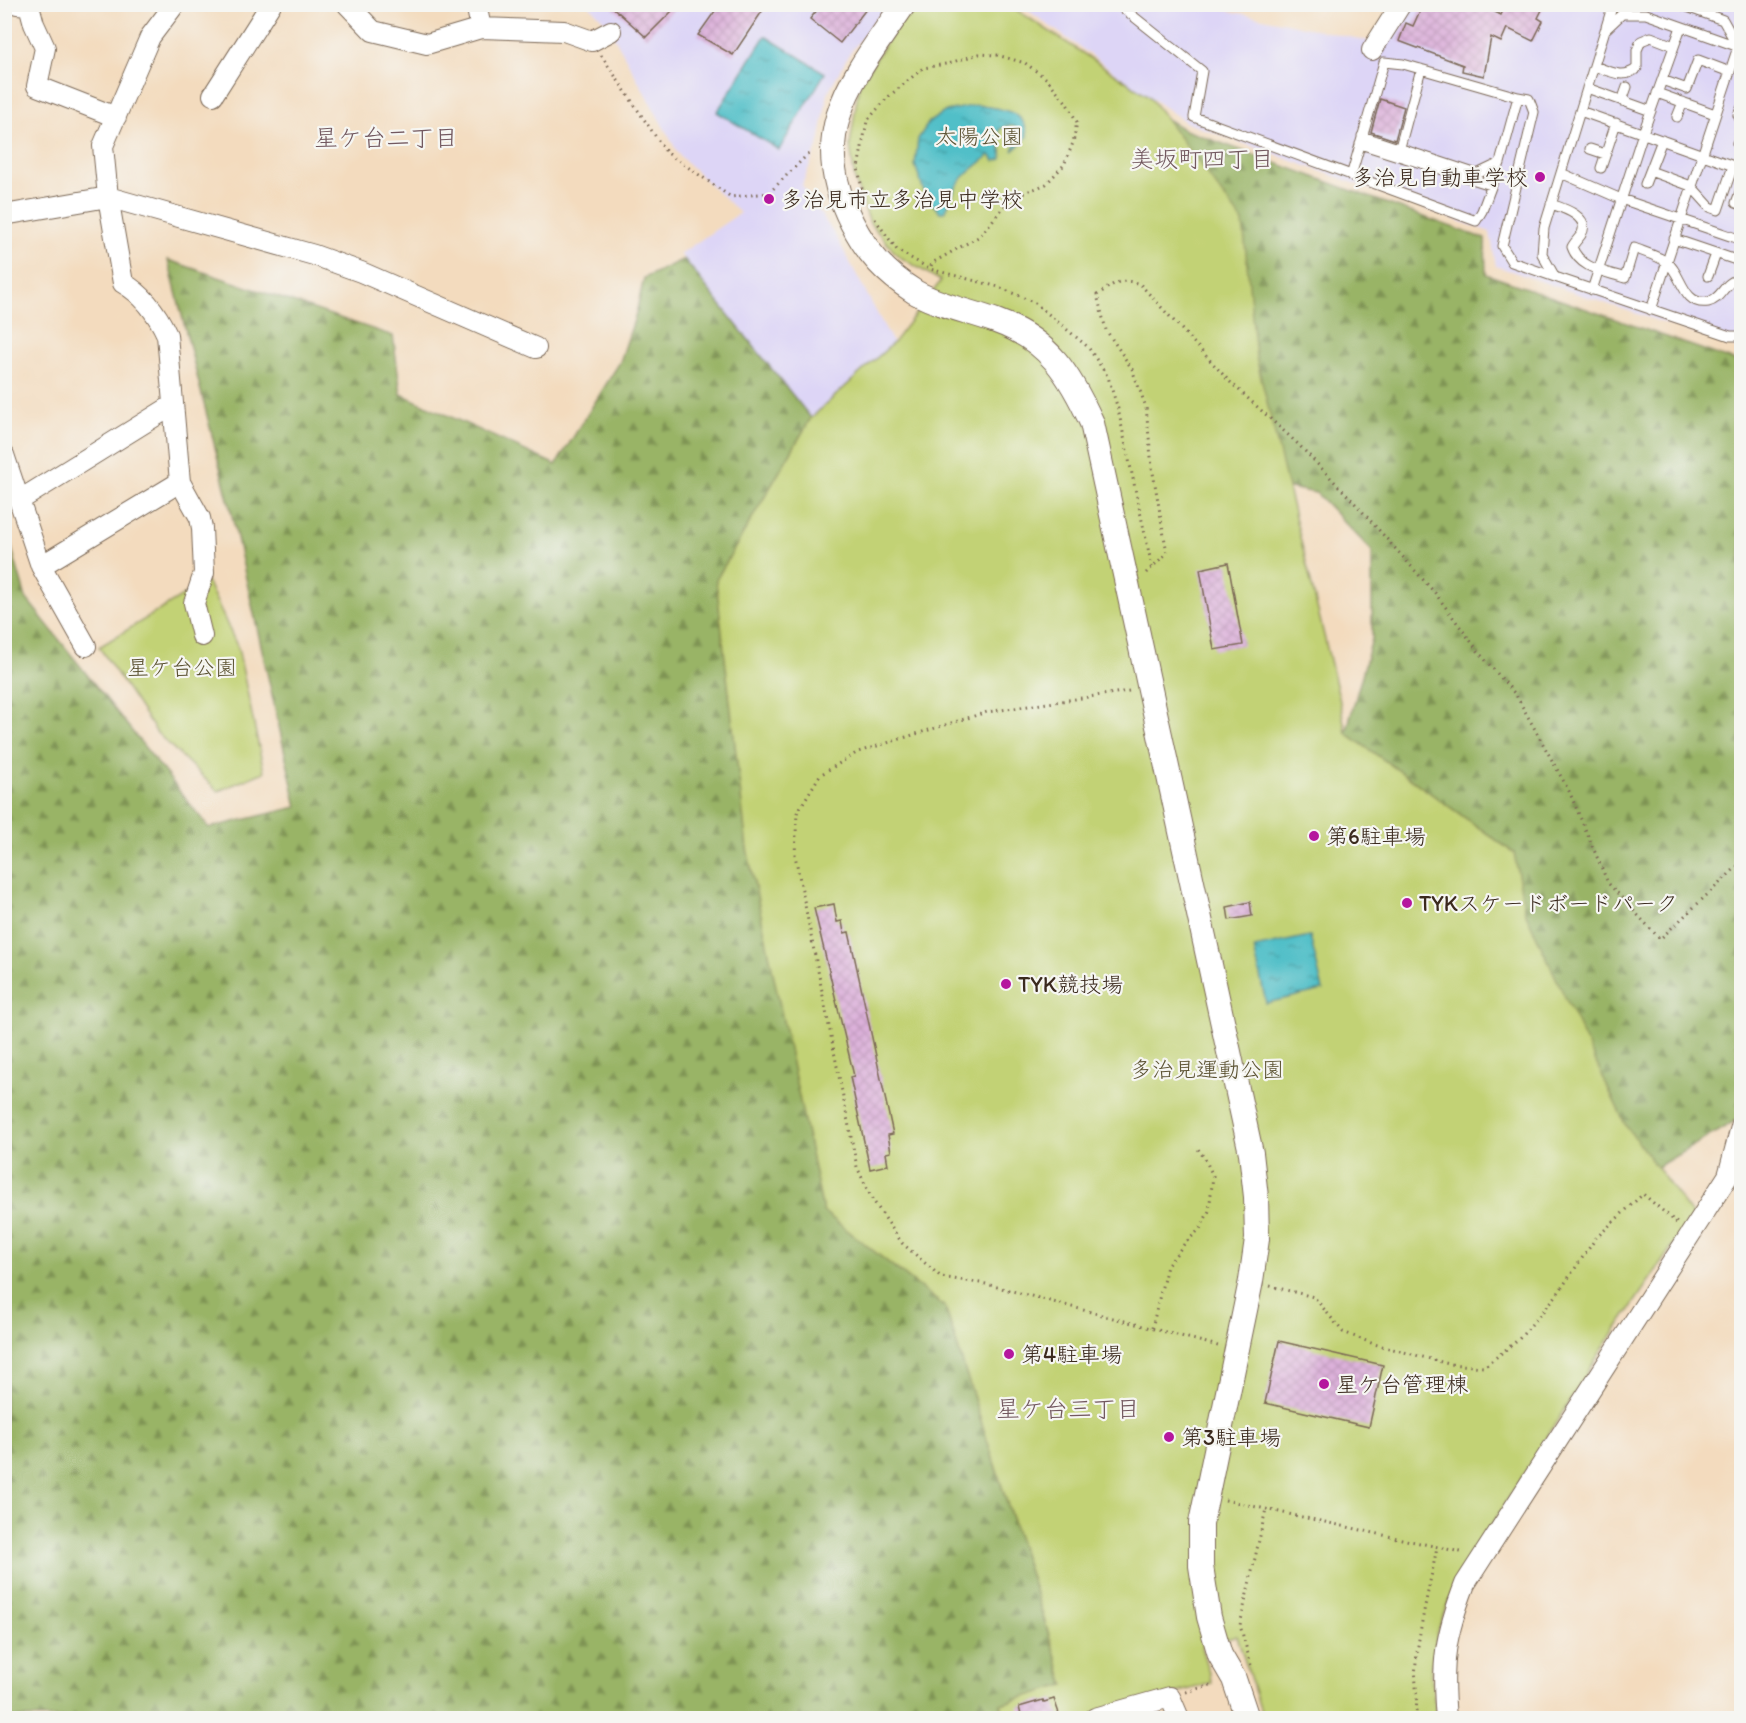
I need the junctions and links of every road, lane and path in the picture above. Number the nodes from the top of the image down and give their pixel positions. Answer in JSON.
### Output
{"nodes":[{"id":1,"x":17,"y":4,"type":"edge"},
{"id":2,"x":175,"y":4,"type":"edge"},
{"id":3,"x":271,"y":4,"type":"edge"},
{"id":4,"x":347,"y":4,"type":"edge"},
{"id":5,"x":476,"y":4,"type":"edge"},
{"id":6,"x":904,"y":4,"type":"edge"},
{"id":7,"x":1118,"y":4,"type":"edge"},
{"id":8,"x":1401,"y":4,"type":"edge"},
{"id":9,"x":1613,"y":4,"type":"edge"},
{"id":10,"x":1679,"y":4,"type":"edge"},
{"id":11,"x":481,"y":27,"type":"junction"},
{"id":12,"x":1681,"y":27,"type":"junction"},
{"id":13,"x":1605,"y":30,"type":"junction"},
{"id":14,"x":611,"y":31,"type":"dead end"},
{"id":15,"x":592,"y":40,"type":"junction"},
{"id":16,"x":1674,"y":46,"type":"junction"},
{"id":17,"x":1740,"y":47,"type":"edge"},
{"id":18,"x":1372,"y":50,"type":"dead end"},
{"id":19,"x":1594,"y":66,"type":"junction"},
{"id":20,"x":1420,"y":69,"type":"junction"},
{"id":21,"x":1730,"y":72,"type":"junction"},
{"id":22,"x":1662,"y":80,"type":"junction"},
{"id":23,"x":1628,"y":87,"type":"dead end"},
{"id":24,"x":1587,"y":88,"type":"junction"},
{"id":25,"x":1657,"y":93,"type":"junction"},
{"id":26,"x":213,"y":95,"type":"dead end"},
{"id":27,"x":1518,"y":97,"type":"junction"},
{"id":28,"x":1622,"y":101,"type":"junction"},
{"id":29,"x":1683,"y":102,"type":"junction"},
{"id":30,"x":1742,"y":107,"type":"edge"},
{"id":31,"x":1580,"y":111,"type":"junction"},
{"id":32,"x":1651,"y":111,"type":"junction"},
{"id":33,"x":1715,"y":114,"type":"junction"},
{"id":34,"x":116,"y":117,"type":"junction"},
{"id":35,"x":1677,"y":117,"type":"dead end"},
{"id":36,"x":1616,"y":123,"type":"junction"},
{"id":37,"x":1742,"y":123,"type":"edge"},
{"id":38,"x":1643,"y":133,"type":"junction"},
{"id":39,"x":1361,"y":140,"type":"junction"},
{"id":40,"x":1662,"y":140,"type":"junction"},
{"id":41,"x":833,"y":147,"type":"junction"},
{"id":42,"x":1400,"y":147,"type":"junction"},
{"id":43,"x":1590,"y":149,"type":"dead end"},
{"id":44,"x":1605,"y":154,"type":"junction"},
{"id":45,"x":1701,"y":154,"type":"junction"},
{"id":46,"x":1500,"y":163,"type":"junction"},
{"id":47,"x":1737,"y":167,"type":"edge"},
{"id":48,"x":1600,"y":168,"type":"dead end"},
{"id":49,"x":1650,"y":171,"type":"junction"},
{"id":50,"x":1561,"y":173,"type":"junction"},
{"id":51,"x":1352,"y":176,"type":"junction"},
{"id":52,"x":1645,"y":184,"type":"dead end"},
{"id":53,"x":1491,"y":186,"type":"junction"},
{"id":54,"x":1691,"y":186,"type":"junction"},
{"id":55,"x":1742,"y":187,"type":"edge"},
{"id":56,"x":862,"y":190,"type":"dead end"},
{"id":57,"x":108,"y":197,"type":"junction"},
{"id":58,"x":1622,"y":199,"type":"junction"},
{"id":59,"x":1551,"y":204,"type":"junction"},
{"id":60,"x":1742,"y":205,"type":"edge"},
{"id":61,"x":4,"y":215,"type":"edge"},
{"id":62,"x":875,"y":218,"type":"dead end"},
{"id":63,"x":1680,"y":220,"type":"junction"},
{"id":64,"x":1674,"y":239,"type":"junction"},
{"id":65,"x":1742,"y":240,"type":"edge"},
{"id":66,"x":1716,"y":254,"type":"junction"},
{"id":67,"x":1666,"y":261,"type":"junction"},
{"id":68,"x":1739,"y":261,"type":"dead end"},
{"id":69,"x":930,"y":269,"type":"junction"},
{"id":70,"x":1599,"y":269,"type":"junction"},
{"id":71,"x":1708,"y":276,"type":"dead end"},
{"id":72,"x":1555,"y":277,"type":"junction"},
{"id":73,"x":1742,"y":279,"type":"edge"},
{"id":74,"x":1592,"y":290,"type":"junction"},
{"id":75,"x":1651,"y":310,"type":"junction"},
{"id":76,"x":1742,"y":336,"type":"edge"},
{"id":77,"x":536,"y":348,"type":"dead end"},
{"id":78,"x":173,"y":405,"type":"junction"},
{"id":79,"x":4,"y":455,"type":"edge"},
{"id":80,"x":180,"y":482,"type":"junction"},
{"id":81,"x":20,"y":500,"type":"junction"},
{"id":82,"x":41,"y":566,"type":"junction"},
{"id":83,"x":1152,"y":567,"type":"junction"},
{"id":84,"x":1129,"y":586,"type":"junction"},
{"id":85,"x":202,"y":636,"type":"dead end"},
{"id":86,"x":86,"y":646,"type":"dead end"},
{"id":87,"x":1149,"y":689,"type":"junction"},
{"id":88,"x":1742,"y":862,"type":"edge"},
{"id":89,"x":1742,"y":1123,"type":"edge"},
{"id":90,"x":1196,"y":1146,"type":"dead end"},
{"id":91,"x":1690,"y":1236,"type":"junction"},
{"id":92,"x":1251,"y":1281,"type":"junction"},
{"id":93,"x":1152,"y":1328,"type":"junction"},
{"id":94,"x":1236,"y":1351,"type":"junction"},
{"id":95,"x":1206,"y":1496,"type":"junction"},
{"id":96,"x":1266,"y":1509,"type":"junction"},
{"id":97,"x":1437,"y":1547,"type":"junction"},
{"id":98,"x":1465,"y":1552,"type":"dead end"},
{"id":99,"x":1243,"y":1672,"type":"junction"},
{"id":100,"x":1170,"y":1697,"type":"junction"},
{"id":101,"x":1095,"y":1719,"type":"edge"},
{"id":102,"x":1179,"y":1719,"type":"edge"},
{"id":103,"x":1247,"y":1719,"type":"edge"},
{"id":104,"x":1415,"y":1719,"type":"edge"},
{"id":105,"x":1446,"y":1719,"type":"edge"}],
"edges":[{"from":1,"to":34,"type":"street"},
{"from":2,"to":34,"type":"street"},
{"from":3,"to":26,"type":"street"},
{"from":4,"to":11,"type":"street"},
{"from":5,"to":11,"type":"street"},
{"from":6,"to":41,"type":"street"},
{"from":7,"to":51,"type":"lane"},
{"from":8,"to":18,"type":"street"},
{"from":9,"to":13,"type":"lane"},
{"from":10,"to":17,"type":"lane"},
{"from":11,"to":15,"type":"street"},
{"from":12,"to":13,"type":"lane"},
{"from":12,"to":16,"type":"lane"},
{"from":12,"to":17,"type":"lane"},
{"from":13,"to":19,"type":"lane"},
{"from":14,"to":15,"type":"street"},
{"from":15,"to":41,"type":"path"},
{"from":16,"to":19,"type":"lane"},
{"from":16,"to":22,"type":"lane"},
{"from":17,"to":21,"type":"lane"},
{"from":19,"to":24,"type":"lane"},
{"from":20,"to":27,"type":"lane"},
{"from":20,"to":39,"type":"lane"},
{"from":20,"to":42,"type":"lane"},
{"from":21,"to":22,"type":"lane"},
{"from":21,"to":33,"type":"lane"},
{"from":22,"to":25,"type":"lane"},
{"from":23,"to":28,"type":"lane"},
{"from":24,"to":28,"type":"lane"},
{"from":24,"to":31,"type":"lane"},
{"from":25,"to":29,"type":"lane"},
{"from":25,"to":32,"type":"lane"},
{"from":27,"to":46,"type":"lane"},
{"from":27,"to":72,"type":"lane"},
{"from":28,"to":32,"type":"lane"},
{"from":29,"to":33,"type":"lane"},
{"from":29,"to":35,"type":"lane"},
{"from":30,"to":37,"type":"lane"},
{"from":31,"to":36,"type":"lane"},
{"from":31,"to":50,"type":"lane"},
{"from":32,"to":38,"type":"lane"},
{"from":33,"to":45,"type":"lane"},
{"from":34,"to":57,"type":"street"},
{"from":36,"to":38,"type":"lane"},
{"from":36,"to":44,"type":"lane"},
{"from":38,"to":40,"type":"lane"},
{"from":38,"to":58,"type":"lane"},
{"from":39,"to":42,"type":"lane"},
{"from":39,"to":51,"type":"lane"},
{"from":39,"to":53,"type":"lane"},
{"from":40,"to":45,"type":"lane"},
{"from":40,"to":49,"type":"lane"},
{"from":41,"to":84,"type":"street"},
{"from":42,"to":46,"type":"lane"},
{"from":43,"to":44,"type":"lane"},
{"from":44,"to":48,"type":"lane"},
{"from":45,"to":47,"type":"lane"},
{"from":45,"to":54,"type":"lane"},
{"from":46,"to":53,"type":"lane"},
{"from":47,"to":54,"type":"lane"},
{"from":49,"to":52,"type":"lane"},
{"from":49,"to":54,"type":"lane"},
{"from":50,"to":58,"type":"lane"},
{"from":50,"to":59,"type":"lane"},
{"from":51,"to":53,"type":"lane"},
{"from":54,"to":63,"type":"lane"},
{"from":55,"to":60,"type":"lane"},
{"from":56,"to":69,"type":"path"},
{"from":57,"to":61,"type":"street"},
{"from":57,"to":77,"type":"street"},
{"from":57,"to":78,"type":"street"},
{"from":58,"to":63,"type":"lane"},
{"from":58,"to":70,"type":"lane"},
{"from":59,"to":70,"type":"lane"},
{"from":59,"to":72,"type":"lane"},
{"from":62,"to":69,"type":"path"},
{"from":63,"to":64,"type":"lane"},
{"from":63,"to":65,"type":"lane"},
{"from":64,"to":66,"type":"lane"},
{"from":64,"to":67,"type":"lane"},
{"from":66,"to":68,"type":"lane"},
{"from":66,"to":71,"type":"lane"},
{"from":67,"to":70,"type":"lane"},
{"from":67,"to":73,"type":"lane"},
{"from":67,"to":75,"type":"lane"},
{"from":69,"to":83,"type":"path"},
{"from":70,"to":74,"type":"lane"},
{"from":72,"to":74,"type":"lane"},
{"from":74,"to":75,"type":"lane"},
{"from":75,"to":76,"type":"lane"},
{"from":78,"to":80,"type":"street"},
{"from":78,"to":81,"type":"street"},
{"from":79,"to":81,"type":"street"},
{"from":80,"to":82,"type":"street"},
{"from":80,"to":85,"type":"street"},
{"from":81,"to":82,"type":"street"},
{"from":82,"to":86,"type":"street"},
{"from":83,"to":84,"type":"path"},
{"from":83,"to":88,"type":"path"},
{"from":84,"to":87,"type":"street"},
{"from":87,"to":92,"type":"street"},
{"from":87,"to":93,"type":"path"},
{"from":89,"to":91,"type":"street"},
{"from":90,"to":93,"type":"path"},
{"from":91,"to":92,"type":"path"},
{"from":91,"to":105,"type":"street"},
{"from":92,"to":94,"type":"street"},
{"from":93,"to":94,"type":"path"},
{"from":94,"to":95,"type":"street"},
{"from":95,"to":96,"type":"path"},
{"from":95,"to":99,"type":"street"},
{"from":96,"to":97,"type":"path"},
{"from":96,"to":99,"type":"path"},
{"from":97,"to":98,"type":"path"},
{"from":97,"to":104,"type":"path"},
{"from":99,"to":100,"type":"path"},
{"from":99,"to":103,"type":"street"},
{"from":100,"to":101,"type":"street"},
{"from":100,"to":102,"type":"street"}]}
